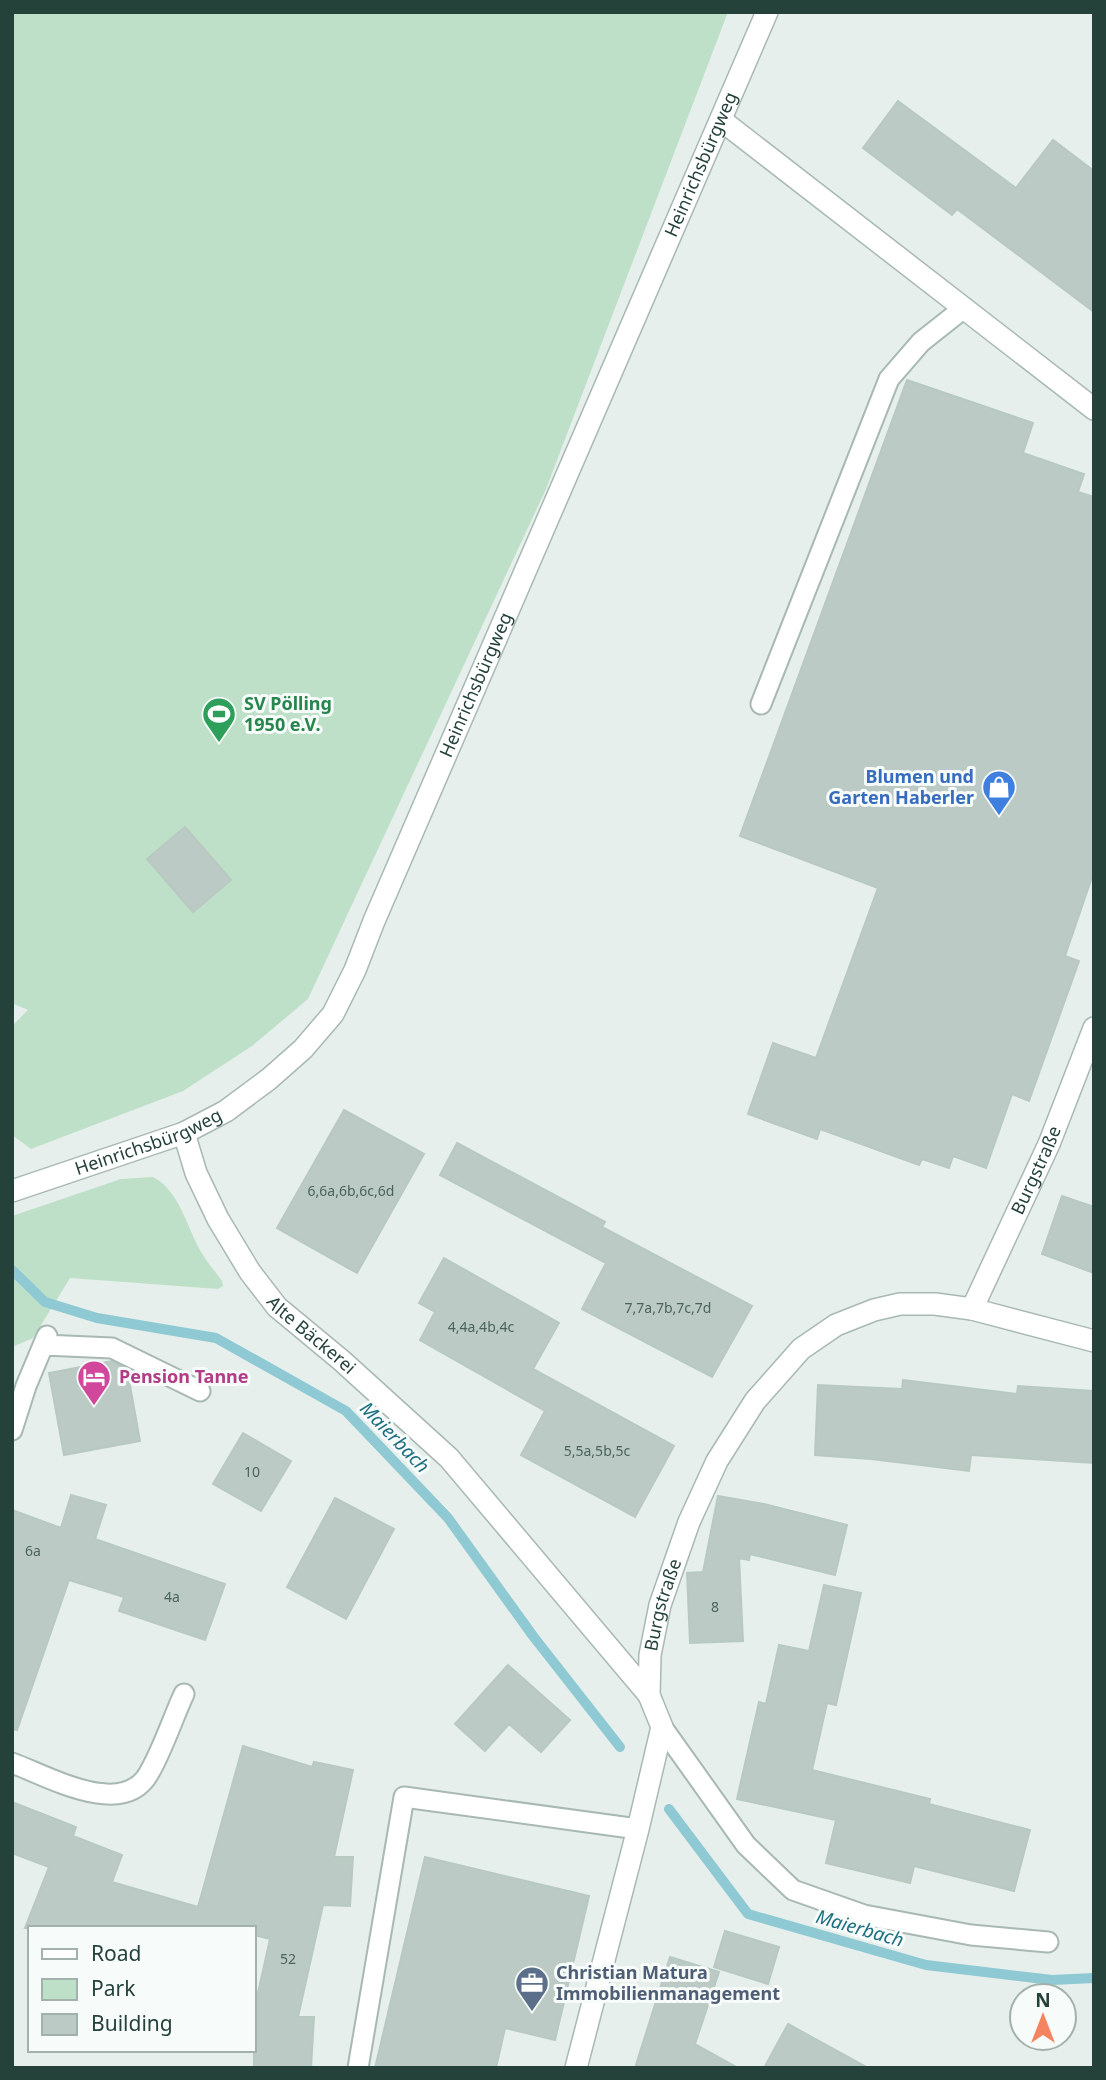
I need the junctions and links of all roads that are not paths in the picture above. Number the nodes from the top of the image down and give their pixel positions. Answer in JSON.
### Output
{"nodes":[{"id":1,"x":766,"y":12,"type":"edge"},
{"id":2,"x":721,"y":120,"type":"junction"},
{"id":3,"x":964,"y":308,"type":"junction"},
{"id":4,"x":1094,"y":409,"type":"edge"},
{"id":5,"x":761,"y":704,"type":"dead end"},
{"id":6,"x":1094,"y":1028,"type":"edge"},
{"id":7,"x":184,"y":1133,"type":"junction"},
{"id":8,"x":12,"y":1191,"type":"edge"},
{"id":9,"x":972,"y":1309,"type":"junction"},
{"id":10,"x":1094,"y":1341,"type":"edge"},
{"id":11,"x":200,"y":1391,"type":"dead end"},
{"id":12,"x":12,"y":1430,"type":"edge"},
{"id":13,"x":184,"y":1694,"type":"dead end"},
{"id":14,"x":649,"y":1695,"type":"junction"},
{"id":15,"x":662,"y":1727,"type":"junction"},
{"id":16,"x":12,"y":1763,"type":"edge"},
{"id":17,"x":638,"y":1829,"type":"junction"},
{"id":18,"x":1048,"y":1942,"type":"dead end"},
{"id":19,"x":358,"y":2068,"type":"edge"},
{"id":20,"x":576,"y":2068,"type":"edge"}],
"edges":[{"from":1,"to":2,"type":"street","name":"Heinrichsbürgweg"},
{"from":2,"to":3,"type":"street"},
{"from":2,"to":7,"type":"street","name":"Heinrichsbürgweg"},
{"from":3,"to":4,"type":"street"},
{"from":3,"to":5,"type":"lane"},
{"from":6,"to":9,"type":"street","name":"Burgstraße"},
{"from":7,"to":8,"type":"street","name":"Heinrichsbürgweg"},
{"from":7,"to":14,"type":"street","name":"Alte Bäckerei"},
{"from":9,"to":10,"type":"street","name":"Burgstraße"},
{"from":9,"to":14,"type":"street","name":"Burgstraße"},
{"from":11,"to":12,"type":"lane"},
{"from":13,"to":16,"type":"lane"},
{"from":14,"to":15,"type":"street","name":"Burgstraße"},
{"from":15,"to":17,"type":"street"},
{"from":15,"to":18,"type":"lane"},
{"from":17,"to":19,"type":"lane"},
{"from":17,"to":20,"type":"street"}]}
